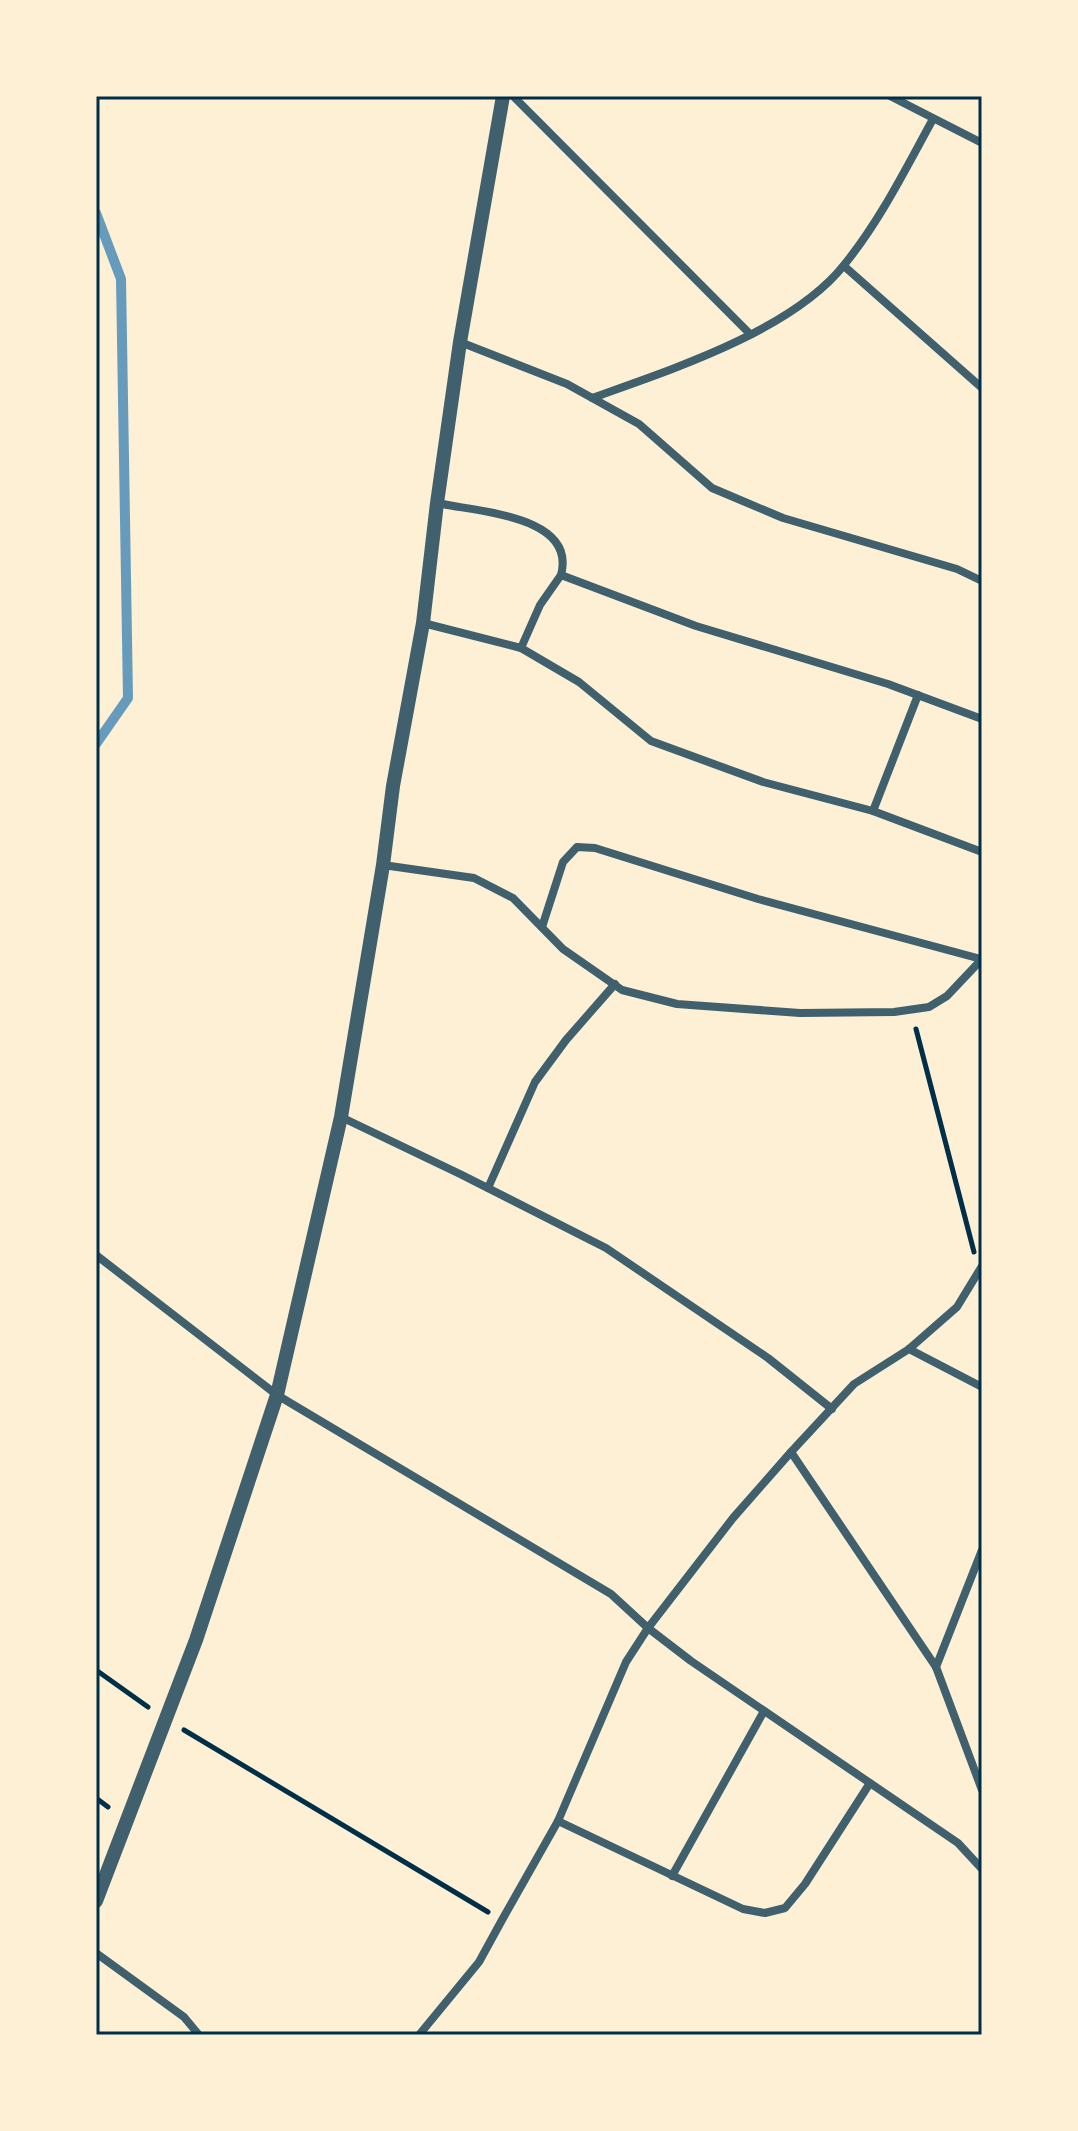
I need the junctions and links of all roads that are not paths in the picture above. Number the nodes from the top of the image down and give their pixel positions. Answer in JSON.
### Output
{"nodes":[{"id":1,"x":503,"y":96,"type":"edge"},
{"id":2,"x":513,"y":96,"type":"edge"},
{"id":3,"x":890,"y":96,"type":"edge"},
{"id":4,"x":933,"y":119,"type":"junction"},
{"id":5,"x":982,"y":143,"type":"edge"},
{"id":6,"x":844,"y":266,"type":"junction"},
{"id":7,"x":750,"y":334,"type":"junction"},
{"id":8,"x":460,"y":342,"type":"junction"},
{"id":9,"x":982,"y":388,"type":"edge"},
{"id":10,"x":592,"y":398,"type":"junction"},
{"id":11,"x":437,"y":503,"type":"junction"},
{"id":12,"x":561,"y":575,"type":"junction"},
{"id":13,"x":982,"y":581,"type":"edge"},
{"id":14,"x":423,"y":623,"type":"junction"},
{"id":15,"x":521,"y":648,"type":"junction"},
{"id":16,"x":918,"y":695,"type":"junction"},
{"id":17,"x":982,"y":719,"type":"edge"},
{"id":18,"x":873,"y":811,"type":"junction"},
{"id":19,"x":982,"y":852,"type":"edge"},
{"id":20,"x":383,"y":865,"type":"junction"},
{"id":21,"x":542,"y":927,"type":"junction"},
{"id":22,"x":982,"y":959,"type":"edge"},
{"id":23,"x":615,"y":984,"type":"junction"},
{"id":24,"x":341,"y":1117,"type":"junction"},
{"id":25,"x":488,"y":1188,"type":"junction"},
{"id":26,"x":96,"y":1255,"type":"edge"},
{"id":27,"x":980,"y":1268,"type":"edge"},
{"id":28,"x":909,"y":1349,"type":"junction"},
{"id":29,"x":982,"y":1387,"type":"edge"},
{"id":30,"x":277,"y":1395,"type":"junction"},
{"id":31,"x":832,"y":1409,"type":"junction"},
{"id":32,"x":791,"y":1452,"type":"junction"},
{"id":33,"x":982,"y":1550,"type":"edge"},
{"id":34,"x":648,"y":1628,"type":"junction"},
{"id":35,"x":936,"y":1667,"type":"junction"},
{"id":36,"x":764,"y":1711,"type":"junction"},
{"id":37,"x":870,"y":1783,"type":"junction"},
{"id":38,"x":982,"y":1790,"type":"edge"},
{"id":39,"x":558,"y":1821,"type":"junction"},
{"id":40,"x":982,"y":1869,"type":"edge"},
{"id":41,"x":672,"y":1876,"type":"junction"},
{"id":42,"x":96,"y":1901,"type":"edge"},
{"id":43,"x":96,"y":1953,"type":"edge"},
{"id":44,"x":199,"y":2035,"type":"edge"},
{"id":45,"x":419,"y":2035,"type":"edge"}],
"edges":[{"from":1,"to":8,"type":"street"},
{"from":2,"to":7,"type":"street"},
{"from":3,"to":4,"type":"street"},
{"from":4,"to":5,"type":"street"},
{"from":4,"to":6,"type":"street"},
{"from":6,"to":7,"type":"street"},
{"from":6,"to":9,"type":"street"},
{"from":7,"to":10,"type":"street"},
{"from":8,"to":10,"type":"street"},
{"from":8,"to":11,"type":"street"},
{"from":10,"to":13,"type":"street"},
{"from":11,"to":12,"type":"street"},
{"from":11,"to":14,"type":"street"},
{"from":12,"to":15,"type":"street"},
{"from":12,"to":16,"type":"street"},
{"from":14,"to":15,"type":"street"},
{"from":14,"to":20,"type":"street"},
{"from":15,"to":18,"type":"street"},
{"from":16,"to":17,"type":"street"},
{"from":16,"to":18,"type":"street"},
{"from":18,"to":19,"type":"street"},
{"from":20,"to":21,"type":"street"},
{"from":20,"to":24,"type":"street"},
{"from":21,"to":22,"type":"street"},
{"from":21,"to":23,"type":"street"},
{"from":22,"to":23,"type":"street"},
{"from":23,"to":25,"type":"street"},
{"from":24,"to":25,"type":"street"},
{"from":24,"to":30,"type":"street"},
{"from":25,"to":31,"type":"street"},
{"from":26,"to":30,"type":"street"},
{"from":27,"to":28,"type":"street"},
{"from":28,"to":29,"type":"street"},
{"from":28,"to":31,"type":"street"},
{"from":30,"to":34,"type":"street"},
{"from":30,"to":42,"type":"street"},
{"from":31,"to":32,"type":"street"},
{"from":32,"to":34,"type":"street"},
{"from":32,"to":35,"type":"street"},
{"from":33,"to":35,"type":"street"},
{"from":34,"to":36,"type":"street"},
{"from":34,"to":39,"type":"street"},
{"from":35,"to":38,"type":"street"},
{"from":36,"to":37,"type":"street"},
{"from":36,"to":41,"type":"street"},
{"from":37,"to":40,"type":"street"},
{"from":37,"to":41,"type":"street"},
{"from":39,"to":41,"type":"street"},
{"from":39,"to":45,"type":"street"},
{"from":43,"to":44,"type":"street"}]}
